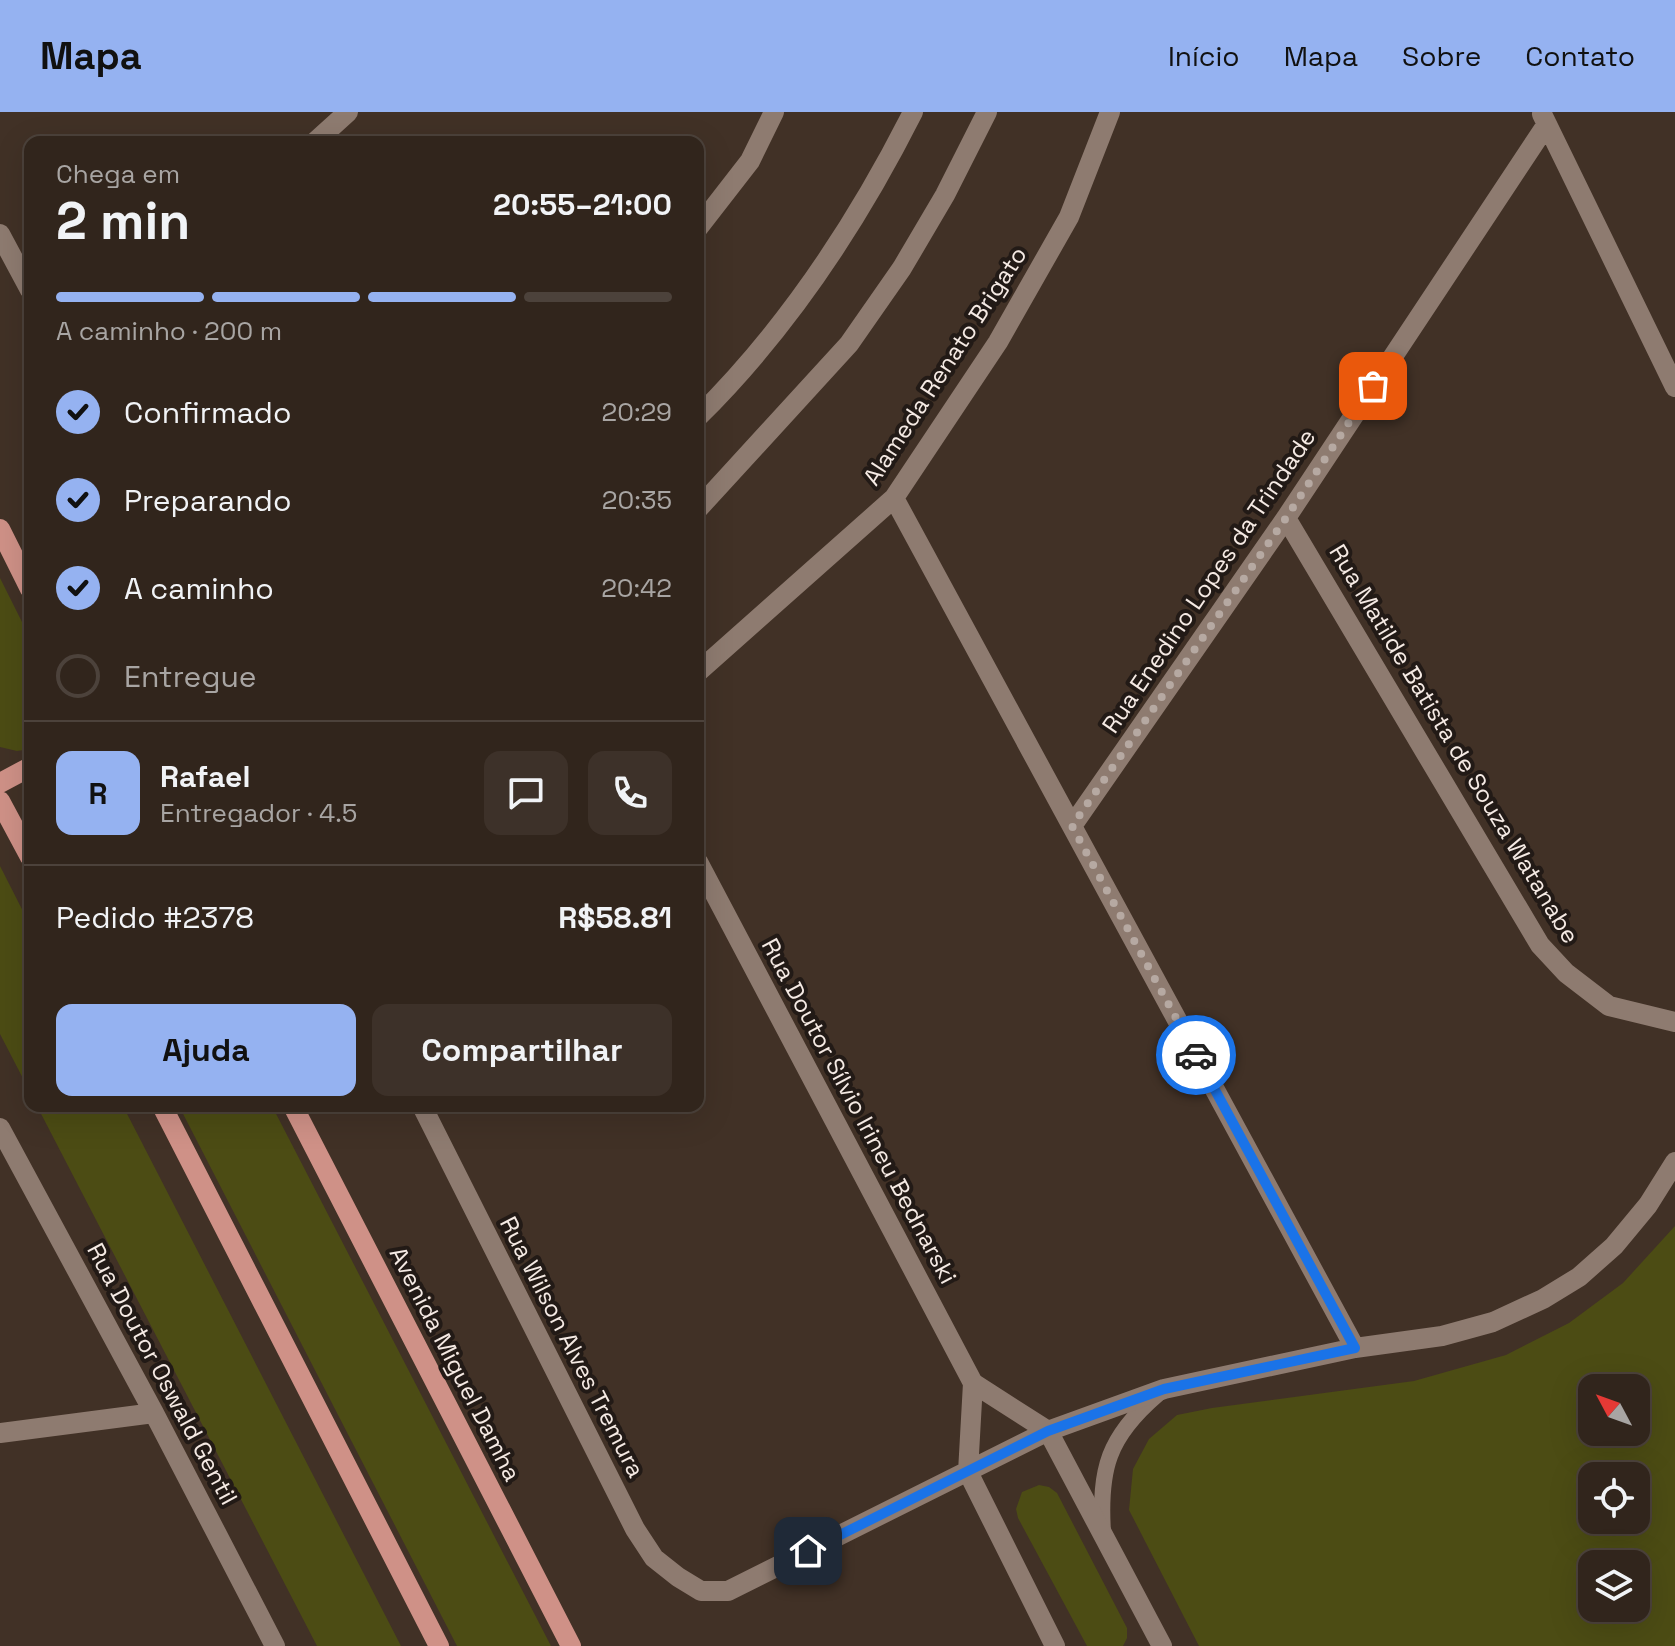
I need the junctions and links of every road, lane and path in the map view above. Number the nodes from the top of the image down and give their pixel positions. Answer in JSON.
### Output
{"nodes":[{"id":1,"x":348,"y":112,"type":"edge"},
{"id":2,"x":774,"y":112,"type":"edge"},
{"id":3,"x":913,"y":112,"type":"edge"},
{"id":4,"x":987,"y":112,"type":"edge"},
{"id":5,"x":1110,"y":112,"type":"edge"},
{"id":6,"x":1544,"y":118,"type":"edge"},
{"id":7,"x":322,"y":136,"type":"edge"},
{"id":8,"x":704,"y":220,"type":"edge"},
{"id":9,"x":0,"y":234,"type":"edge"},
{"id":10,"x":24,"y":279,"type":"edge"},
{"id":11,"x":1672,"y":375,"type":"edge"},
{"id":12,"x":704,"y":410,"type":"edge"},
{"id":13,"x":894,"y":498,"type":"junction"},
{"id":14,"x":704,"y":502,"type":"edge"},
{"id":15,"x":1286,"y":518,"type":"junction"},
{"id":16,"x":0,"y":529,"type":"edge"},
{"id":17,"x":24,"y":577,"type":"edge"},
{"id":18,"x":704,"y":667,"type":"edge"},
{"id":19,"x":24,"y":770,"type":"edge"},
{"id":20,"x":0,"y":783,"type":"edge"},
{"id":21,"x":0,"y":801,"type":"edge"},
{"id":22,"x":1072,"y":826,"type":"junction"},
{"id":23,"x":24,"y":846,"type":"edge"},
{"id":24,"x":704,"y":873,"type":"edge"},
{"id":25,"x":1675,"y":1022,"type":"edge"},
{"id":26,"x":165,"y":1112,"type":"edge"},
{"id":27,"x":296,"y":1112,"type":"edge"},
{"id":28,"x":425,"y":1112,"type":"edge"},
{"id":29,"x":0,"y":1128,"type":"edge"},
{"id":30,"x":1675,"y":1162,"type":"edge"},
{"id":31,"x":1355,"y":1348,"type":"junction"},
{"id":32,"x":973,"y":1383,"type":"junction"},
{"id":33,"x":1164,"y":1389,"type":"junction"},
{"id":34,"x":154,"y":1413,"type":"junction"},
{"id":35,"x":1048,"y":1431,"type":"junction"},
{"id":36,"x":0,"y":1433,"type":"edge"},
{"id":37,"x":968,"y":1472,"type":"junction"},
{"id":38,"x":1103,"y":1534,"type":"junction"},
{"id":39,"x":1154,"y":1644,"type":"edge"},
{"id":40,"x":275,"y":1646,"type":"edge"},
{"id":41,"x":439,"y":1646,"type":"edge"},
{"id":42,"x":571,"y":1646,"type":"edge"},
{"id":43,"x":1055,"y":1646,"type":"edge"}],
"edges":[{"from":1,"to":7,"type":"street"},
{"from":2,"to":8,"type":"street"},
{"from":3,"to":12,"type":"street"},
{"from":4,"to":14,"type":"street"},
{"from":5,"to":13,"type":"street","name":"Alameda Renato Brigato"},
{"from":6,"to":11,"type":"street"},
{"from":6,"to":15,"type":"street","name":"Rua Enedino Lopes da Trindade"},
{"from":9,"to":10,"type":"street"},
{"from":13,"to":18,"type":"street","name":"Alameda Renato Brigato"},
{"from":13,"to":22,"type":"street"},
{"from":15,"to":22,"type":"street","name":"Rua Enedino Lopes da Trindade"},
{"from":15,"to":25,"type":"street","name":"Rua Matilde Batista de Souza Watanabe"},
{"from":16,"to":17,"type":"main road"},
{"from":19,"to":20,"type":"main road"},
{"from":21,"to":23,"type":"main road"},
{"from":22,"to":31,"type":"street"},
{"from":24,"to":32,"type":"street","name":"Rua Doutor Sílvio Irineu Bednarski"},
{"from":26,"to":41,"type":"main road"},
{"from":27,"to":42,"type":"main road","name":"Avenida Miguel Damha"},
{"from":28,"to":37,"type":"street","name":"Rua Wilson Alves Tremura"},
{"from":29,"to":34,"type":"street","name":"Rua Doutor Oswald Gentil"},
{"from":30,"to":31,"type":"street"},
{"from":31,"to":33,"type":"street"},
{"from":32,"to":35,"type":"street","name":"Rua Doutor Sílvio Irineu Bednarski"},
{"from":32,"to":37,"type":"street"},
{"from":33,"to":35,"type":"street"},
{"from":33,"to":38,"type":"lane"},
{"from":34,"to":36,"type":"street"},
{"from":34,"to":40,"type":"street","name":"Rua Doutor Oswald Gentil"},
{"from":35,"to":37,"type":"street"},
{"from":35,"to":38,"type":"street"},
{"from":37,"to":43,"type":"street"},
{"from":38,"to":39,"type":"street"}]}
